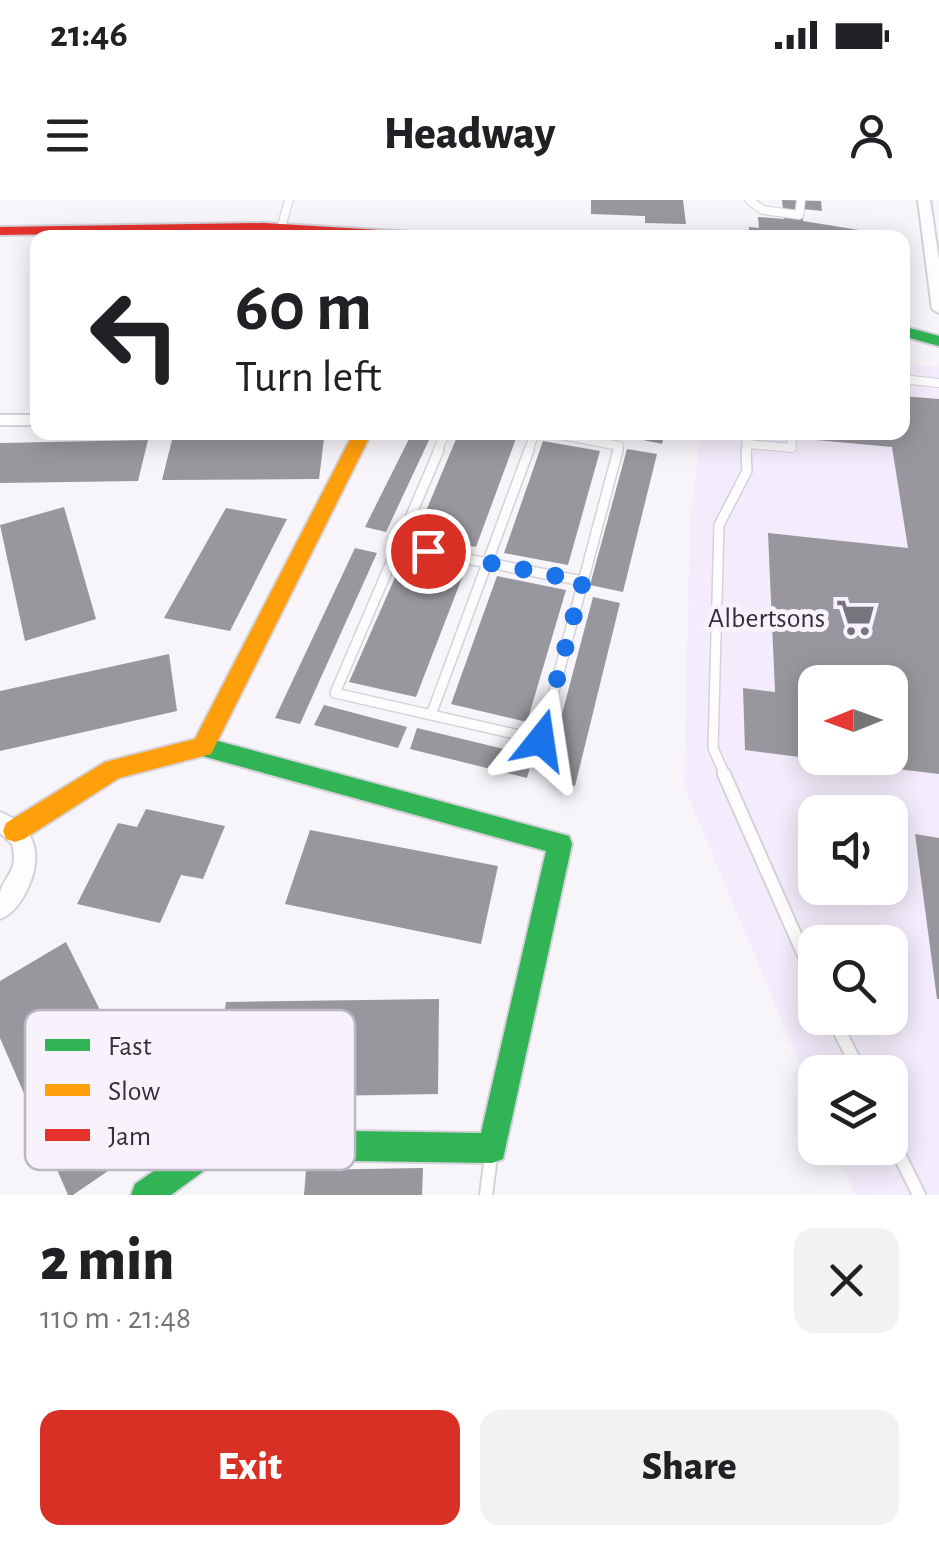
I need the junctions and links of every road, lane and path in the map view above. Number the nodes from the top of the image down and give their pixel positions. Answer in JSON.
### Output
{"nodes":[{"id":1,"x":289,"y":200,"type":"edge"},
{"id":2,"x":748,"y":200,"type":"edge"},
{"id":3,"x":801,"y":200,"type":"edge"},
{"id":4,"x":924,"y":200,"type":"edge"},
{"id":5,"x":281,"y":228,"type":"junction"},
{"id":6,"x":94,"y":230,"type":"edge"},
{"id":7,"x":314,"y":230,"type":"edge"},
{"id":8,"x":0,"y":231,"type":"edge"},
{"id":9,"x":30,"y":231,"type":"edge"},
{"id":10,"x":939,"y":308,"type":"edge"},
{"id":11,"x":910,"y":333,"type":"edge"},
{"id":12,"x":939,"y":341,"type":"edge"},
{"id":13,"x":910,"y":380,"type":"edge"},
{"id":14,"x":939,"y":383,"type":"edge"},
{"id":15,"x":0,"y":420,"type":"edge"},
{"id":16,"x":30,"y":420,"type":"edge"},
{"id":17,"x":359,"y":440,"type":"edge"},
{"id":18,"x":443,"y":440,"type":"edge"},
{"id":19,"x":531,"y":440,"type":"edge"},
{"id":20,"x":588,"y":440,"type":"edge"},
{"id":21,"x":746,"y":440,"type":"edge"},
{"id":22,"x":755,"y":440,"type":"edge"},
{"id":23,"x":792,"y":440,"type":"edge"},
{"id":24,"x":398,"y":546,"type":"junction"},
{"id":25,"x":486,"y":562,"type":"junction"},
{"id":26,"x":583,"y":581,"type":"junction"},
{"id":27,"x":431,"y":715,"type":"junction"},
{"id":28,"x":203,"y":747,"type":"junction"},
{"id":29,"x":8,"y":826,"type":"edge"},
{"id":30,"x":0,"y":908,"type":"edge"},
{"id":31,"x":798,"y":942,"type":"edge"},
{"id":32,"x":355,"y":1146,"type":"edge"},
{"id":33,"x":492,"y":1148,"type":"junction"},
{"id":34,"x":904,"y":1165,"type":"edge"},
{"id":35,"x":181,"y":1170,"type":"edge"},
{"id":36,"x":150,"y":1194,"type":"edge"},
{"id":37,"x":486,"y":1195,"type":"edge"},
{"id":38,"x":919,"y":1195,"type":"edge"}],
"edges":[{"from":1,"to":5,"type":"lane"},
{"from":2,"to":3,"type":"lane"},
{"from":4,"to":10,"type":"street"},
{"from":5,"to":6,"type":"street"},
{"from":5,"to":7,"type":"street"},
{"from":8,"to":9,"type":"street"},
{"from":11,"to":12,"type":"street"},
{"from":13,"to":14,"type":"lane"},
{"from":15,"to":16,"type":"street"},
{"from":17,"to":28,"type":"street"},
{"from":18,"to":24,"type":"lane"},
{"from":19,"to":25,"type":"lane"},
{"from":20,"to":26,"type":"lane"},
{"from":21,"to":31,"type":"lane"},
{"from":22,"to":23,"type":"lane"},
{"from":24,"to":25,"type":"lane"},
{"from":24,"to":27,"type":"lane"},
{"from":25,"to":26,"type":"lane"},
{"from":25,"to":27,"type":"lane"},
{"from":26,"to":27,"type":"lane"},
{"from":28,"to":29,"type":"street"},
{"from":28,"to":33,"type":"street"},
{"from":29,"to":30,"type":"street"},
{"from":32,"to":33,"type":"street"},
{"from":33,"to":37,"type":"lane"},
{"from":34,"to":38,"type":"lane"},
{"from":35,"to":36,"type":"street"}]}
